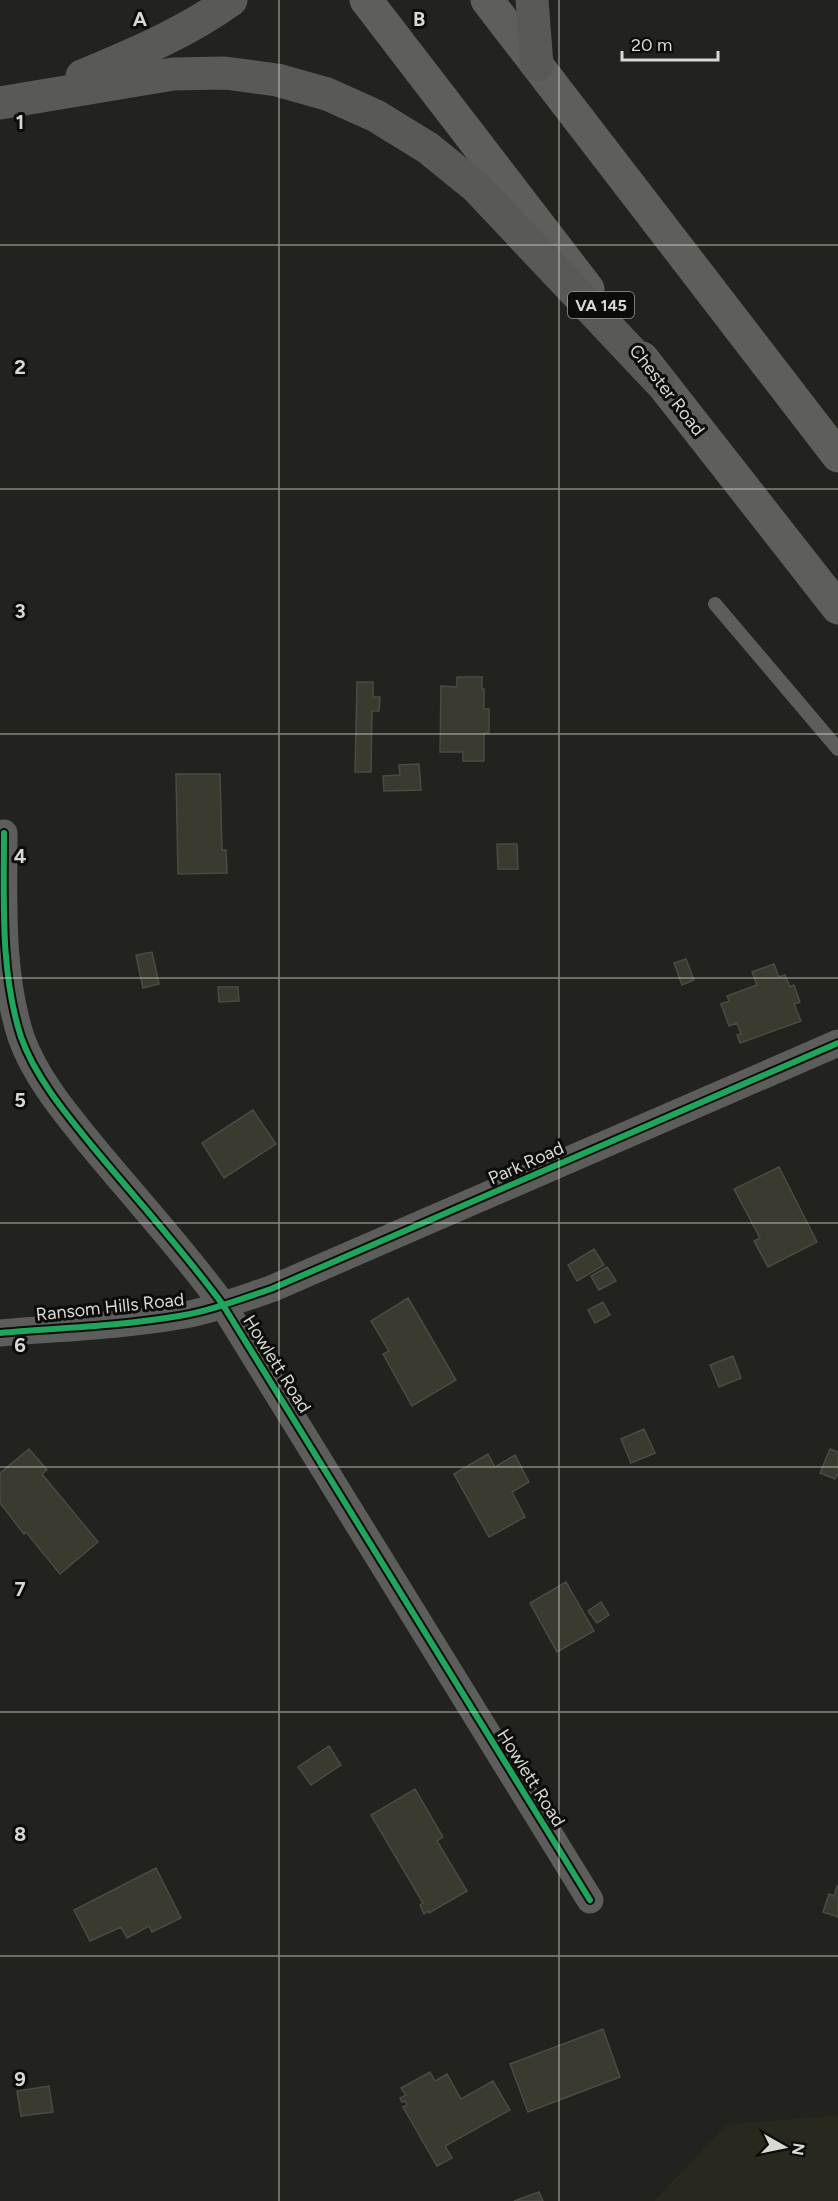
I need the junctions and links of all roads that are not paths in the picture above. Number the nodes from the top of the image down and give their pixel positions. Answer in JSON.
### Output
{"nodes":[{"id":1,"x":231,"y":0,"type":"edge"},
{"id":2,"x":366,"y":0,"type":"edge"},
{"id":3,"x":487,"y":0,"type":"edge"},
{"id":4,"x":532,"y":0,"type":"edge"},
{"id":5,"x":537,"y":65,"type":"junction"},
{"id":6,"x":14,"y":101,"type":"edge"},
{"id":7,"x":659,"y":381,"type":"junction"},
{"id":8,"x":838,"y":456,"type":"edge"},
{"id":9,"x":715,"y":604,"type":"dead end"},
{"id":10,"x":838,"y":608,"type":"edge"},
{"id":11,"x":838,"y":749,"type":"edge"},
{"id":12,"x":4,"y":833,"type":"dead end"},
{"id":13,"x":838,"y":1043,"type":"edge"},
{"id":14,"x":223,"y":1305,"type":"junction"},
{"id":15,"x":0,"y":1333,"type":"edge"},
{"id":16,"x":590,"y":1900,"type":"dead end"}],
"edges":[{"from":1,"to":6,"type":"highway"},
{"from":2,"to":7,"type":"main road","name":"Chester Road","number":"VA 145"},
{"from":3,"to":5,"type":"main road"},
{"from":4,"to":5,"type":"highway"},
{"from":5,"to":8,"type":"main road"},
{"from":6,"to":7,"type":"highway"},
{"from":7,"to":10,"type":"main road","name":"Chester Road","number":"VA 145"},
{"from":9,"to":11,"type":"lane"},
{"from":12,"to":14,"type":"street","name":"Howlett Road"},
{"from":13,"to":14,"type":"street","name":"Park Road"},
{"from":14,"to":15,"type":"street","name":"Ransom Hills Road"},
{"from":14,"to":16,"type":"street","name":"Howlett Road"}]}
